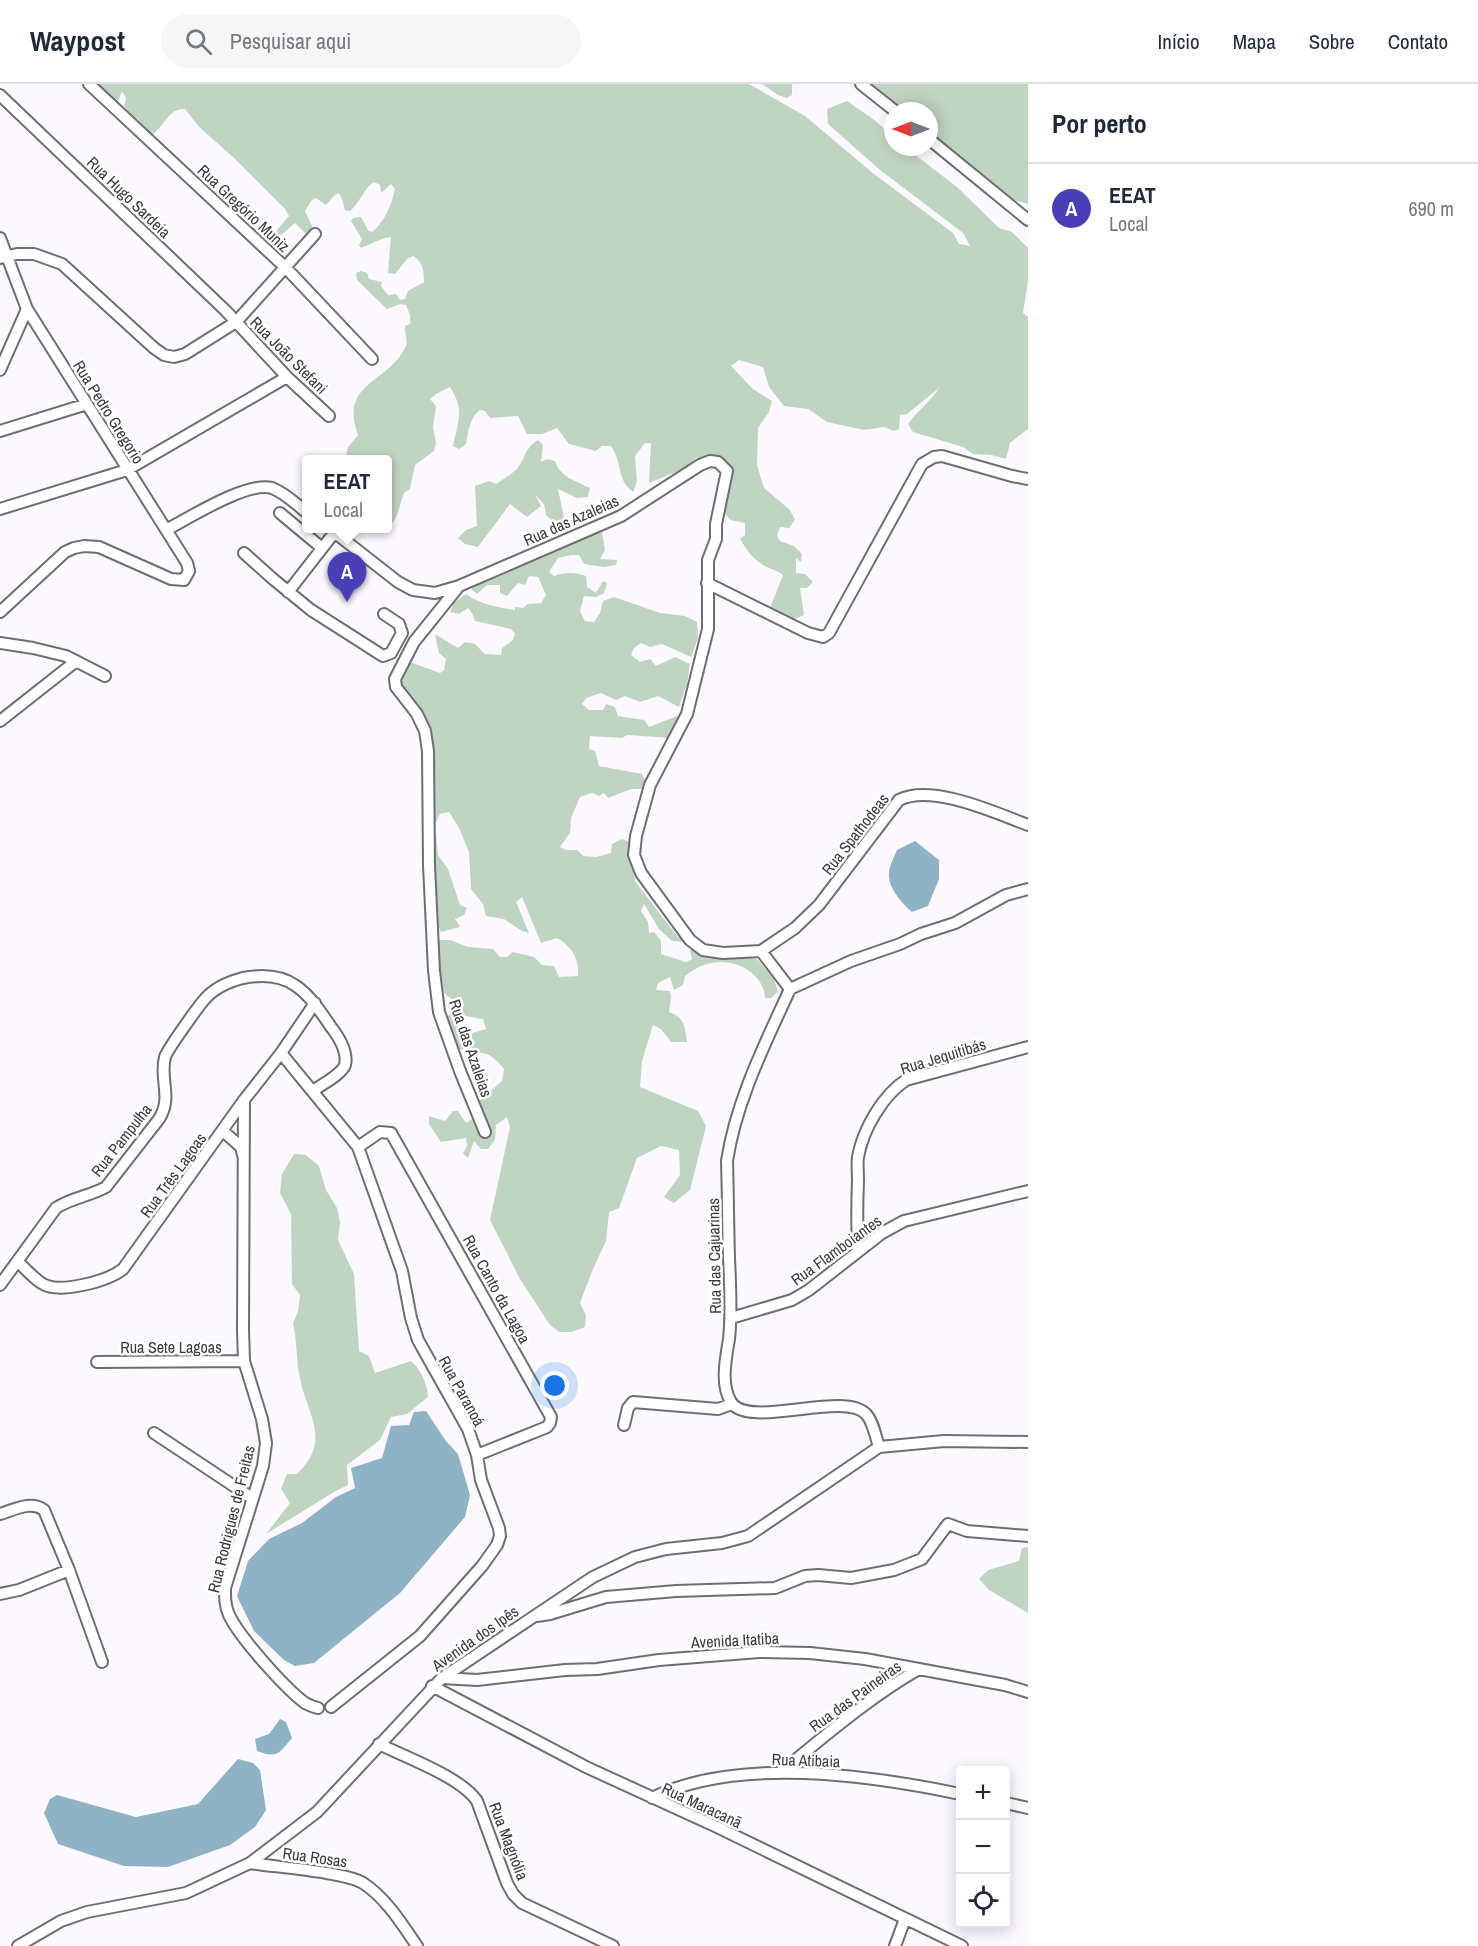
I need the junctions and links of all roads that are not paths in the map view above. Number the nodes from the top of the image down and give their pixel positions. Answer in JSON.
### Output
{"nodes":[{"id":1,"x":89,"y":84,"type":"edge"},
{"id":2,"x":861,"y":84,"type":"edge"},
{"id":3,"x":1,"y":96,"type":"edge"},
{"id":4,"x":884,"y":102,"type":"edge"},
{"id":5,"x":938,"y":145,"type":"edge"},
{"id":6,"x":1028,"y":220,"type":"edge"},
{"id":7,"x":315,"y":234,"type":"dead end"},
{"id":8,"x":0,"y":238,"type":"edge"},
{"id":9,"x":4,"y":257,"type":"edge"},
{"id":10,"x":286,"y":268,"type":"junction"},
{"id":11,"x":27,"y":309,"type":"junction"},
{"id":12,"x":236,"y":322,"type":"junction"},
{"id":13,"x":372,"y":359,"type":"dead end"},
{"id":14,"x":0,"y":370,"type":"edge"},
{"id":15,"x":287,"y":376,"type":"junction"},
{"id":16,"x":87,"y":404,"type":"junction"},
{"id":17,"x":328,"y":416,"type":"dead end"},
{"id":18,"x":0,"y":430,"type":"edge"},
{"id":19,"x":127,"y":470,"type":"junction"},
{"id":20,"x":1028,"y":479,"type":"edge"},
{"id":21,"x":302,"y":509,"type":"edge"},
{"id":22,"x":0,"y":510,"type":"edge"},
{"id":23,"x":280,"y":513,"type":"dead end"},
{"id":24,"x":166,"y":530,"type":"junction"},
{"id":25,"x":302,"y":531,"type":"edge"},
{"id":26,"x":304,"y":533,"type":"edge"},
{"id":27,"x":330,"y":533,"type":"edge"},
{"id":28,"x":334,"y":533,"type":"edge"},
{"id":29,"x":322,"y":548,"type":"junction"},
{"id":30,"x":244,"y":553,"type":"dead end"},
{"id":31,"x":707,"y":583,"type":"junction"},
{"id":32,"x":459,"y":586,"type":"junction"},
{"id":33,"x":288,"y":592,"type":"junction"},
{"id":34,"x":0,"y":612,"type":"edge"},
{"id":35,"x":384,"y":614,"type":"dead end"},
{"id":36,"x":0,"y":643,"type":"edge"},
{"id":37,"x":75,"y":662,"type":"junction"},
{"id":38,"x":105,"y":676,"type":"dead end"},
{"id":39,"x":0,"y":721,"type":"edge"},
{"id":40,"x":1028,"y":825,"type":"edge"},
{"id":41,"x":1028,"y":889,"type":"edge"},
{"id":42,"x":761,"y":951,"type":"junction"},
{"id":43,"x":790,"y":989,"type":"junction"},
{"id":44,"x":315,"y":1003,"type":"junction"},
{"id":45,"x":1028,"y":1047,"type":"edge"},
{"id":46,"x":281,"y":1053,"type":"junction"},
{"id":47,"x":313,"y":1090,"type":"junction"},
{"id":48,"x":244,"y":1100,"type":"junction"},
{"id":49,"x":223,"y":1131,"type":"junction"},
{"id":50,"x":485,"y":1132,"type":"dead end"},
{"id":51,"x":358,"y":1147,"type":"junction"},
{"id":52,"x":244,"y":1158,"type":"junction"},
{"id":53,"x":1028,"y":1191,"type":"edge"},
{"id":54,"x":858,"y":1250,"type":"junction"},
{"id":55,"x":18,"y":1262,"type":"junction"},
{"id":56,"x":0,"y":1286,"type":"edge"},
{"id":57,"x":731,"y":1318,"type":"junction"},
{"id":58,"x":244,"y":1361,"type":"junction"},
{"id":59,"x":98,"y":1362,"type":"dead end"},
{"id":60,"x":732,"y":1404,"type":"junction"},
{"id":61,"x":624,"y":1425,"type":"dead end"},
{"id":62,"x":154,"y":1433,"type":"dead end"},
{"id":63,"x":1027,"y":1442,"type":"edge"},
{"id":64,"x":879,"y":1447,"type":"junction"},
{"id":65,"x":477,"y":1455,"type":"junction"},
{"id":66,"x":252,"y":1498,"type":"junction"},
{"id":67,"x":0,"y":1514,"type":"edge"},
{"id":68,"x":1028,"y":1536,"type":"edge"},
{"id":69,"x":69,"y":1570,"type":"junction"},
{"id":70,"x":0,"y":1594,"type":"edge"},
{"id":71,"x":534,"y":1616,"type":"junction"},
{"id":72,"x":102,"y":1662,"type":"dead end"},
{"id":73,"x":919,"y":1669,"type":"junction"},
{"id":74,"x":442,"y":1677,"type":"junction"},
{"id":75,"x":432,"y":1686,"type":"junction"},
{"id":76,"x":1028,"y":1692,"type":"edge"},
{"id":77,"x":331,"y":1707,"type":"dead end"},
{"id":78,"x":318,"y":1708,"type":"dead end"},
{"id":79,"x":379,"y":1744,"type":"junction"},
{"id":80,"x":782,"y":1771,"type":"junction"},
{"id":81,"x":956,"y":1793,"type":"edge"},
{"id":82,"x":652,"y":1798,"type":"junction"},
{"id":83,"x":1010,"y":1804,"type":"edge"},
{"id":84,"x":1028,"y":1808,"type":"edge"},
{"id":85,"x":250,"y":1863,"type":"junction"},
{"id":86,"x":905,"y":1919,"type":"junction"},
{"id":87,"x":18,"y":1946,"type":"edge"},
{"id":88,"x":417,"y":1946,"type":"edge"},
{"id":89,"x":612,"y":1946,"type":"edge"},
{"id":90,"x":895,"y":1946,"type":"edge"},
{"id":91,"x":962,"y":1946,"type":"edge"}],
"edges":[{"from":1,"to":10,"type":"street","name":"Rua Gregório Muniz"},
{"from":2,"to":4,"type":"street"},
{"from":3,"to":12,"type":"street","name":"Rua Hugo Sardeia"},
{"from":5,"to":6,"type":"street"},
{"from":7,"to":10,"type":"street","name":"Rua João Stefani"},
{"from":8,"to":9,"type":"street","name":"Rua Pedro Gregorio"},
{"from":9,"to":11,"type":"street","name":"Rua Pedro Gregorio"},
{"from":9,"to":12,"type":"street"},
{"from":10,"to":12,"type":"street","name":"Rua João Stefani"},
{"from":10,"to":13,"type":"street","name":"Rua Gregório Muniz"},
{"from":11,"to":14,"type":"street"},
{"from":11,"to":16,"type":"street","name":"Rua Pedro Gregorio"},
{"from":12,"to":15,"type":"street","name":"Rua João Stefani"},
{"from":15,"to":17,"type":"street","name":"Rua João Stefani"},
{"from":15,"to":19,"type":"street"},
{"from":16,"to":18,"type":"street"},
{"from":16,"to":19,"type":"street","name":"Rua Pedro Gregorio"},
{"from":19,"to":22,"type":"street"},
{"from":19,"to":24,"type":"street","name":"Rua Pedro Gregorio"},
{"from":20,"to":31,"type":"street"},
{"from":21,"to":24,"type":"street"},
{"from":23,"to":25,"type":"street"},
{"from":24,"to":34,"type":"street","name":"Rua Pedro Gregorio"},
{"from":26,"to":29,"type":"street"},
{"from":27,"to":29,"type":"street"},
{"from":28,"to":32,"type":"street"},
{"from":29,"to":33,"type":"street"},
{"from":30,"to":33,"type":"street"},
{"from":31,"to":32,"type":"street","name":"Rua das Azaleias"},
{"from":31,"to":42,"type":"street","name":"Rua das Azaleias"},
{"from":32,"to":50,"type":"street","name":"Rua das Azaleias"},
{"from":33,"to":35,"type":"street"},
{"from":36,"to":37,"type":"street"},
{"from":37,"to":38,"type":"street"},
{"from":37,"to":39,"type":"street"},
{"from":40,"to":42,"type":"street","name":"Rua Spathodeas"},
{"from":41,"to":43,"type":"street"},
{"from":42,"to":43,"type":"street"},
{"from":43,"to":57,"type":"street","name":"Rua das Cajuarinas"},
{"from":44,"to":46,"type":"street","name":"Rua Três Lagoas"},
{"from":44,"to":47,"type":"street","name":"Rua Pampulha"},
{"from":44,"to":55,"type":"street","name":"Rua Pampulha"},
{"from":45,"to":54,"type":"street","name":"Rua Jequitibás"},
{"from":46,"to":47,"type":"street","name":"Rua Paranoá"},
{"from":46,"to":48,"type":"street","name":"Rua Três Lagoas"},
{"from":47,"to":51,"type":"street","name":"Rua Paranoá"},
{"from":48,"to":49,"type":"street","name":"Rua Três Lagoas"},
{"from":48,"to":52,"type":"street","name":"Rua Rodrigues de Freitas"},
{"from":49,"to":52,"type":"street"},
{"from":49,"to":55,"type":"street","name":"Rua Três Lagoas"},
{"from":51,"to":65,"type":"street","name":"Rua Paranoá"},
{"from":51,"to":65,"type":"street","name":"Rua Canto da Lagoa"},
{"from":52,"to":58,"type":"street","name":"Rua Rodrigues de Freitas"},
{"from":53,"to":54,"type":"street","name":"Rua Flamboiantes"},
{"from":54,"to":57,"type":"street","name":"Rua Flamboiantes"},
{"from":55,"to":56,"type":"street","name":"Rua Pampulha"},
{"from":57,"to":60,"type":"street","name":"Rua das Cajuarinas"},
{"from":58,"to":59,"type":"street","name":"Rua Sete Lagoas"},
{"from":58,"to":66,"type":"street","name":"Rua Rodrigues de Freitas"},
{"from":60,"to":61,"type":"street"},
{"from":60,"to":64,"type":"street"},
{"from":62,"to":66,"type":"street"},
{"from":63,"to":64,"type":"street"},
{"from":64,"to":71,"type":"street","name":"Avenida dos Ipês"},
{"from":65,"to":77,"type":"street","name":"Rua Paranoá"},
{"from":66,"to":78,"type":"street","name":"Rua Rodrigues de Freitas"},
{"from":67,"to":69,"type":"street"},
{"from":68,"to":71,"type":"street"},
{"from":69,"to":70,"type":"street"},
{"from":69,"to":72,"type":"street"},
{"from":71,"to":74,"type":"street","name":"Avenida dos Ipês"},
{"from":73,"to":74,"type":"street","name":"Avenida Itatiba"},
{"from":73,"to":76,"type":"street","name":"Avenida Itatiba"},
{"from":73,"to":80,"type":"street","name":"Rua das Paineiras"},
{"from":74,"to":75,"type":"street","name":"Avenida dos Ipês"},
{"from":75,"to":79,"type":"street","name":"Avenida dos Ipês"},
{"from":75,"to":82,"type":"street","name":"Rua Maracanã"},
{"from":79,"to":85,"type":"street","name":"Avenida dos Ipês"},
{"from":79,"to":89,"type":"street","name":"Rua Magnólia"},
{"from":80,"to":81,"type":"street","name":"Rua Atibaia"},
{"from":80,"to":82,"type":"street","name":"Rua Atibaia"},
{"from":82,"to":86,"type":"street","name":"Rua Maracanã"},
{"from":83,"to":84,"type":"street"},
{"from":85,"to":87,"type":"street","name":"Avenida dos Ipês"},
{"from":85,"to":88,"type":"street","name":"Rua Rosas"},
{"from":86,"to":90,"type":"street"},
{"from":86,"to":91,"type":"street","name":"Rua Maracanã"}]}
